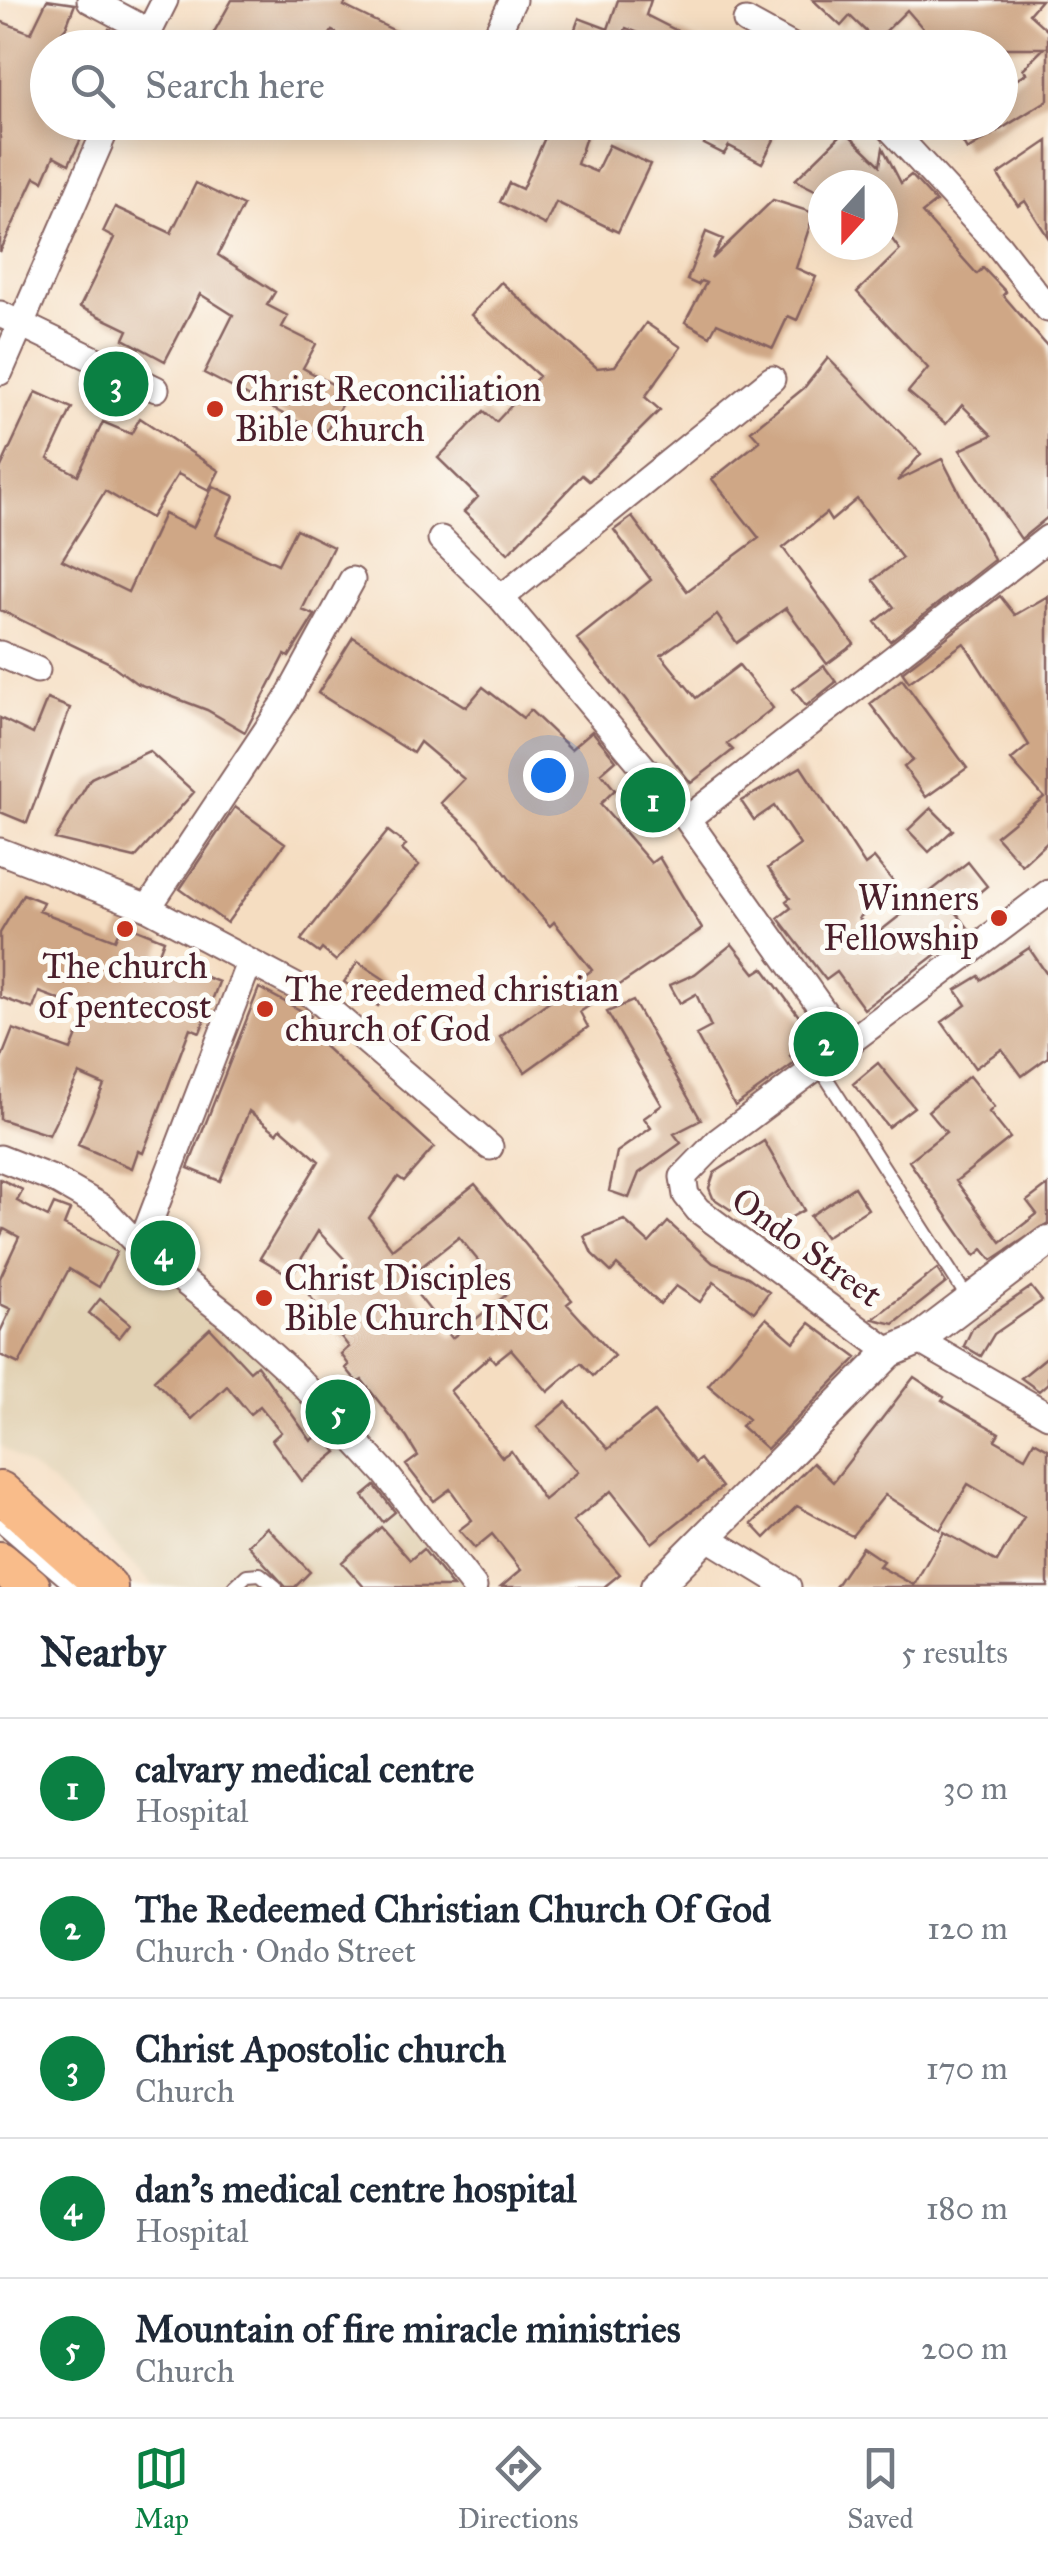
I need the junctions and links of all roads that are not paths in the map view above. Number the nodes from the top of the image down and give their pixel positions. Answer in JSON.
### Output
{"nodes":[{"id":1,"x":90,"y":0,"type":"edge"},
{"id":2,"x":165,"y":0,"type":"edge"},
{"id":3,"x":513,"y":0,"type":"edge"},
{"id":4,"x":746,"y":21,"type":"dead end"},
{"id":5,"x":132,"y":30,"type":"edge"},
{"id":6,"x":150,"y":30,"type":"edge"},
{"id":7,"x":499,"y":30,"type":"edge"},
{"id":8,"x":762,"y":30,"type":"edge"},
{"id":9,"x":101,"y":140,"type":"edge"},
{"id":10,"x":901,"y":140,"type":"edge"},
{"id":11,"x":1048,"y":310,"type":"edge"},
{"id":12,"x":12,"y":319,"type":"edge"},
{"id":13,"x":0,"y":372,"type":"edge"},
{"id":14,"x":772,"y":379,"type":"dead end"},
{"id":15,"x":156,"y":389,"type":"dead end"},
{"id":16,"x":1048,"y":538,"type":"edge"},
{"id":17,"x":441,"y":539,"type":"dead end"},
{"id":18,"x":352,"y":580,"type":"dead end"},
{"id":19,"x":502,"y":598,"type":"junction"},
{"id":20,"x":0,"y":654,"type":"edge"},
{"id":21,"x":37,"y":670,"type":"dead end"},
{"id":22,"x":686,"y":818,"type":"junction"},
{"id":23,"x":0,"y":851,"type":"edge"},
{"id":24,"x":1048,"y":892,"type":"edge"},
{"id":25,"x":148,"y":908,"type":"junction"},
{"id":26,"x":249,"y":963,"type":"junction"},
{"id":27,"x":846,"y":1042,"type":"junction"},
{"id":28,"x":818,"y":1065,"type":"junction"},
{"id":29,"x":490,"y":1147,"type":"dead end"},
{"id":30,"x":0,"y":1158,"type":"edge"},
{"id":31,"x":1048,"y":1241,"type":"edge"},
{"id":32,"x":140,"y":1247,"type":"junction"},
{"id":33,"x":969,"y":1300,"type":"junction"},
{"id":34,"x":904,"y":1346,"type":"junction"},
{"id":35,"x":1048,"y":1415,"type":"edge"},
{"id":36,"x":0,"y":1492,"type":"edge"},
{"id":37,"x":0,"y":1524,"type":"edge"},
{"id":38,"x":708,"y":1538,"type":"junction"},
{"id":39,"x":0,"y":1562,"type":"edge"},
{"id":40,"x":30,"y":1587,"type":"edge"},
{"id":41,"x":72,"y":1587,"type":"edge"},
{"id":42,"x":107,"y":1587,"type":"edge"},
{"id":43,"x":234,"y":1587,"type":"edge"},
{"id":44,"x":276,"y":1587,"type":"edge"},
{"id":45,"x":474,"y":1587,"type":"edge"},
{"id":46,"x":656,"y":1587,"type":"edge"},
{"id":47,"x":788,"y":1587,"type":"edge"}],
"edges":[{"from":1,"to":5,"type":"street"},
{"from":2,"to":6,"type":"street"},
{"from":3,"to":7,"type":"street"},
{"from":4,"to":8,"type":"street"},
{"from":9,"to":12,"type":"street"},
{"from":10,"to":11,"type":"street"},
{"from":12,"to":13,"type":"street"},
{"from":12,"to":15,"type":"street"},
{"from":14,"to":19,"type":"street"},
{"from":16,"to":22,"type":"street"},
{"from":17,"to":19,"type":"street"},
{"from":18,"to":25,"type":"street"},
{"from":19,"to":22,"type":"street"},
{"from":20,"to":21,"type":"street"},
{"from":22,"to":27,"type":"street"},
{"from":23,"to":25,"type":"street"},
{"from":24,"to":27,"type":"street","name":"Ondo Street"},
{"from":25,"to":26,"type":"street"},
{"from":26,"to":29,"type":"street"},
{"from":26,"to":32,"type":"street"},
{"from":27,"to":28,"type":"street","name":"Ondo Street"},
{"from":28,"to":33,"type":"lane"},
{"from":28,"to":34,"type":"street","name":"Ondo Street"},
{"from":30,"to":32,"type":"street"},
{"from":31,"to":33,"type":"street"},
{"from":32,"to":45,"type":"street"},
{"from":33,"to":34,"type":"street"},
{"from":34,"to":35,"type":"street"},
{"from":34,"to":38,"type":"street"},
{"from":36,"to":42,"type":"highway"},
{"from":37,"to":41,"type":"lane"},
{"from":38,"to":46,"type":"street"},
{"from":38,"to":47,"type":"street"},
{"from":39,"to":40,"type":"highway"},
{"from":43,"to":44,"type":"lane"}]}
